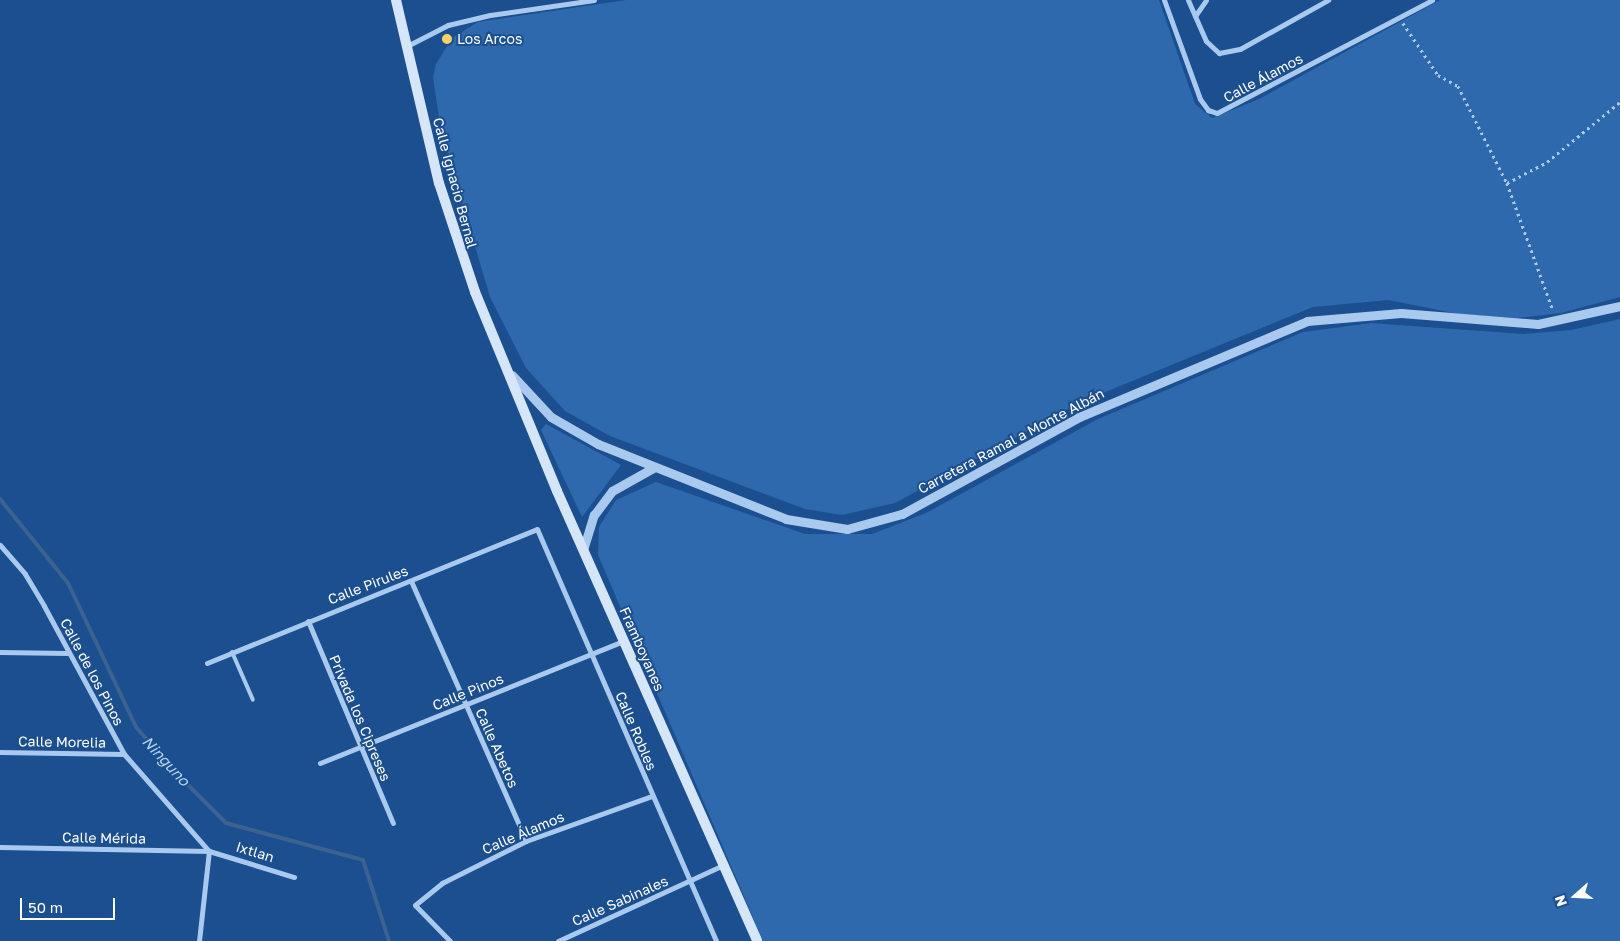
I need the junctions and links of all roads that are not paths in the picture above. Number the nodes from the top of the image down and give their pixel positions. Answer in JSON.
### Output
{"nodes":[{"id":1,"x":396,"y":0,"type":"edge"},
{"id":2,"x":594,"y":0,"type":"edge"},
{"id":3,"x":1164,"y":0,"type":"edge"},
{"id":4,"x":1188,"y":0,"type":"edge"},
{"id":5,"x":1206,"y":0,"type":"edge"},
{"id":6,"x":1328,"y":0,"type":"edge"},
{"id":7,"x":1432,"y":0,"type":"edge"},
{"id":8,"x":1195,"y":16,"type":"junction"},
{"id":9,"x":407,"y":47,"type":"junction"},
{"id":10,"x":1620,"y":306,"type":"edge"},
{"id":11,"x":505,"y":367,"type":"junction"},
{"id":12,"x":653,"y":468,"type":"junction"},
{"id":13,"x":537,"y":529,"type":"joint"},
{"id":14,"x":0,"y":545,"type":"edge"},
{"id":15,"x":583,"y":550,"type":"junction"},
{"id":16,"x":411,"y":581,"type":"junction"},
{"id":17,"x":308,"y":621,"type":"junction"},
{"id":18,"x":624,"y":641,"type":"junction"},
{"id":19,"x":0,"y":652,"type":"edge"},
{"id":20,"x":232,"y":652,"type":"junction"},
{"id":21,"x":67,"y":653,"type":"junction"},
{"id":22,"x":590,"y":654,"type":"junction"},
{"id":23,"x":207,"y":663,"type":"dead end"},
{"id":24,"x":253,"y":700,"type":"dead end"},
{"id":25,"x":466,"y":705,"type":"junction"},
{"id":26,"x":360,"y":748,"type":"junction"},
{"id":27,"x":0,"y":752,"type":"edge"},
{"id":28,"x":124,"y":754,"type":"junction"},
{"id":29,"x":320,"y":763,"type":"dead end"},
{"id":30,"x":652,"y":796,"type":"junction"},
{"id":31,"x":394,"y":822,"type":"dead end"},
{"id":32,"x":526,"y":841,"type":"junction"},
{"id":33,"x":0,"y":847,"type":"edge"},
{"id":34,"x":209,"y":851,"type":"junction"},
{"id":35,"x":724,"y":864,"type":"junction"},
{"id":36,"x":294,"y":877,"type":"dead end"},
{"id":37,"x":690,"y":881,"type":"junction"},
{"id":38,"x":199,"y":941,"type":"edge"},
{"id":39,"x":450,"y":941,"type":"edge"},
{"id":40,"x":558,"y":941,"type":"edge"},
{"id":41,"x":716,"y":941,"type":"edge"},
{"id":42,"x":758,"y":941,"type":"edge"}],
"edges":[{"from":1,"to":9,"type":"main road","name":"Calle Ignacio Bernal"},
{"from":2,"to":9,"type":"street"},
{"from":3,"to":7,"type":"street","name":"Calle Álamos"},
{"from":4,"to":8,"type":"street"},
{"from":5,"to":8,"type":"street"},
{"from":6,"to":8,"type":"street"},
{"from":9,"to":11,"type":"main road","name":"Calle Ignacio Bernal"},
{"from":10,"to":12,"type":"street","name":"Carretera Ramal a Monte Albán"},
{"from":11,"to":12,"type":"street","name":"Carretera Ramal a Monte Albán"},
{"from":11,"to":15,"type":"main road","name":"Framboyanes"},
{"from":12,"to":15,"type":"street"},
{"from":13,"to":16,"type":"street","name":"Calle Pirules"},
{"from":13,"to":22,"type":"street","name":"Calle Robles"},
{"from":14,"to":21,"type":"street","name":"Calle de los Pinos"},
{"from":15,"to":18,"type":"main road","name":"Framboyanes"},
{"from":16,"to":17,"type":"street","name":"Calle Pirules"},
{"from":16,"to":25,"type":"street","name":"Calle Abetos"},
{"from":17,"to":20,"type":"street","name":"Calle Pirules"},
{"from":17,"to":26,"type":"street","name":"Privada los Cipreses"},
{"from":18,"to":22,"type":"street","name":"Calle Pinos"},
{"from":18,"to":35,"type":"main road","name":"Framboyanes"},
{"from":19,"to":21,"type":"street"},
{"from":20,"to":23,"type":"street","name":"Calle Pirules"},
{"from":20,"to":24,"type":"lane"},
{"from":21,"to":28,"type":"street","name":"Calle de los Pinos"},
{"from":22,"to":25,"type":"street","name":"Calle Pinos"},
{"from":22,"to":30,"type":"street","name":"Calle Robles"},
{"from":25,"to":26,"type":"street","name":"Calle Pinos"},
{"from":25,"to":32,"type":"street","name":"Calle Abetos"},
{"from":26,"to":29,"type":"street","name":"Calle Pinos"},
{"from":26,"to":31,"type":"street","name":"Privada los Cipreses"},
{"from":27,"to":28,"type":"street","name":"Calle Morelia"},
{"from":28,"to":34,"type":"street","name":"Calle de los Pinos"},
{"from":30,"to":32,"type":"street","name":"Calle Álamos"},
{"from":30,"to":37,"type":"street","name":"Calle Robles"},
{"from":32,"to":39,"type":"street","name":"Calle Álamos"},
{"from":33,"to":34,"type":"street","name":"Calle Mérida"},
{"from":34,"to":36,"type":"street","name":"Ixtlan"},
{"from":34,"to":38,"type":"street"},
{"from":35,"to":37,"type":"street","name":"Calle Sabinales"},
{"from":35,"to":42,"type":"main road","name":"Framboyanes"},
{"from":37,"to":40,"type":"street","name":"Calle Sabinales"},
{"from":37,"to":41,"type":"street","name":"Calle Robles"}]}
